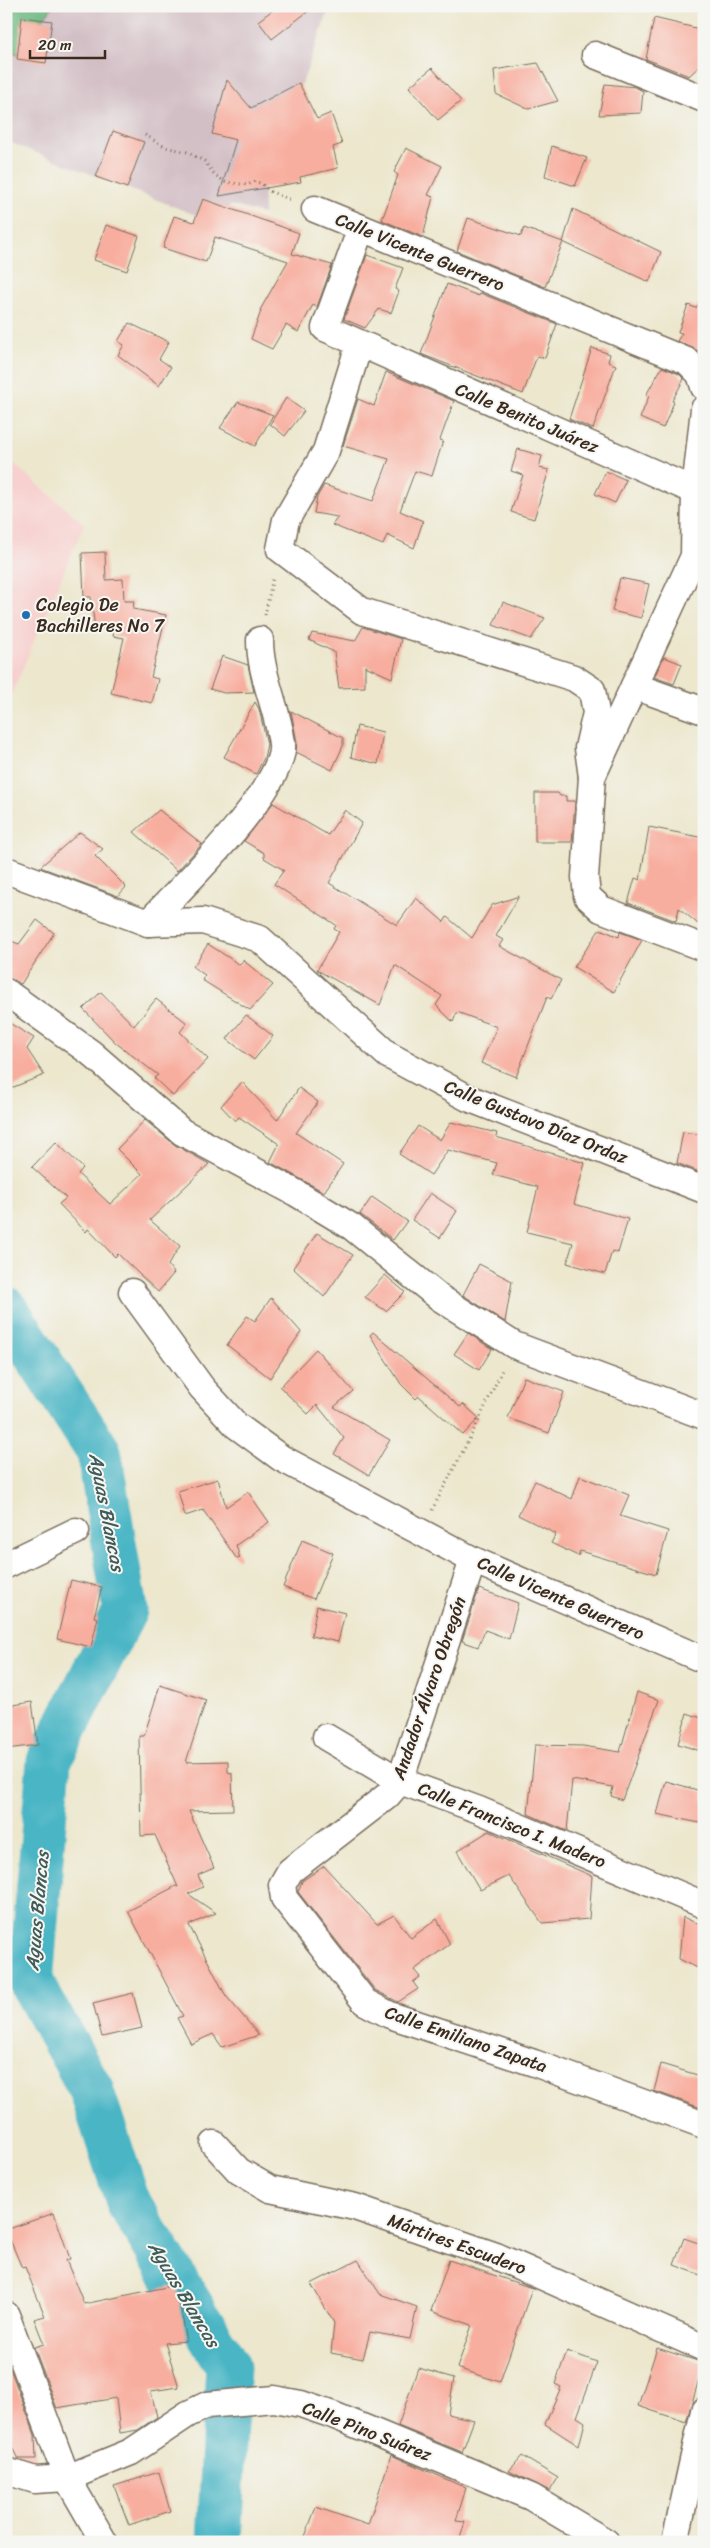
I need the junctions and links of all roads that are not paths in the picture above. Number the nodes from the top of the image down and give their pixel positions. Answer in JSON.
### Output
{"nodes":[{"id":1,"x":595,"y":55,"type":"dead end"},
{"id":2,"x":704,"y":99,"type":"edge"},
{"id":3,"x":315,"y":209,"type":"road end"},
{"id":4,"x":361,"y":228,"type":"junction"},
{"id":5,"x":358,"y":345,"type":"junction"},
{"id":6,"x":702,"y":381,"type":"edge"},
{"id":7,"x":704,"y":409,"type":"edge"},
{"id":8,"x":695,"y":491,"type":"junction"},
{"id":9,"x":260,"y":640,"type":"road end"},
{"id":10,"x":634,"y":686,"type":"junction"},
{"id":11,"x":704,"y":711,"type":"edge"},
{"id":12,"x":592,"y":777,"type":"junction"},
{"id":13,"x":6,"y":870,"type":"edge"},
{"id":14,"x":148,"y":923,"type":"junction"},
{"id":15,"x":704,"y":948,"type":"edge"},
{"id":16,"x":6,"y":992,"type":"edge"},
{"id":17,"x":704,"y":1190,"type":"edge"},
{"id":18,"x":132,"y":1292,"type":"dead end"},
{"id":19,"x":704,"y":1416,"type":"edge"},
{"id":20,"x":76,"y":1531,"type":"dead end"},
{"id":21,"x":473,"y":1560,"type":"junction"},
{"id":22,"x":6,"y":1564,"type":"edge"},
{"id":23,"x":704,"y":1660,"type":"edge"},
{"id":24,"x":326,"y":1737,"type":"dead end"},
{"id":25,"x":400,"y":1781,"type":"junction"},
{"id":26,"x":282,"y":1885,"type":"joint"},
{"id":27,"x":704,"y":1905,"type":"edge"},
{"id":28,"x":704,"y":2126,"type":"edge"},
{"id":29,"x":214,"y":2144,"type":"dead end"},
{"id":30,"x":6,"y":2314,"type":"edge"},
{"id":31,"x":704,"y":2348,"type":"edge"},
{"id":32,"x":704,"y":2411,"type":"edge"},
{"id":33,"x":6,"y":2471,"type":"edge"},
{"id":34,"x":67,"y":2478,"type":"junction"},
{"id":35,"x":104,"y":2542,"type":"edge"},
{"id":36,"x":606,"y":2542,"type":"edge"},
{"id":37,"x":675,"y":2542,"type":"edge"}],
"edges":[{"from":1,"to":2,"type":"street"},
{"from":3,"to":4,"type":"street","name":"Calle Vicente Guerrero"},
{"from":4,"to":5,"type":"street","name":"Calle Benito Juárez"},
{"from":4,"to":6,"type":"street","name":"Calle Vicente Guerrero"},
{"from":5,"to":8,"type":"street","name":"Calle Benito Juárez"},
{"from":5,"to":12,"type":"street"},
{"from":7,"to":8,"type":"street"},
{"from":8,"to":10,"type":"street"},
{"from":9,"to":14,"type":"street"},
{"from":10,"to":11,"type":"street"},
{"from":10,"to":12,"type":"street"},
{"from":12,"to":15,"type":"street"},
{"from":13,"to":14,"type":"street","name":"Calle Gustavo Díaz Ordaz"},
{"from":14,"to":17,"type":"street","name":"Calle Gustavo Díaz Ordaz"},
{"from":16,"to":19,"type":"street"},
{"from":18,"to":21,"type":"street","name":"Calle Vicente Guerrero"},
{"from":20,"to":22,"type":"street"},
{"from":21,"to":23,"type":"street","name":"Calle Vicente Guerrero"},
{"from":21,"to":25,"type":"street","name":"Andador Álvaro Obregón"},
{"from":24,"to":25,"type":"street","name":"Calle Francisco I. Madero"},
{"from":25,"to":26,"type":"street","name":"Andador Álvaro Obregón"},
{"from":25,"to":27,"type":"street","name":"Calle Francisco I. Madero"},
{"from":26,"to":28,"type":"street","name":"Calle Emiliano Zapata"},
{"from":29,"to":31,"type":"street","name":"Mártires Escudero"},
{"from":30,"to":34,"type":"street"},
{"from":32,"to":37,"type":"street"},
{"from":33,"to":34,"type":"street","name":"Calle Pino Suárez"},
{"from":34,"to":35,"type":"street"},
{"from":34,"to":36,"type":"street","name":"Calle Pino Suárez"}]}
